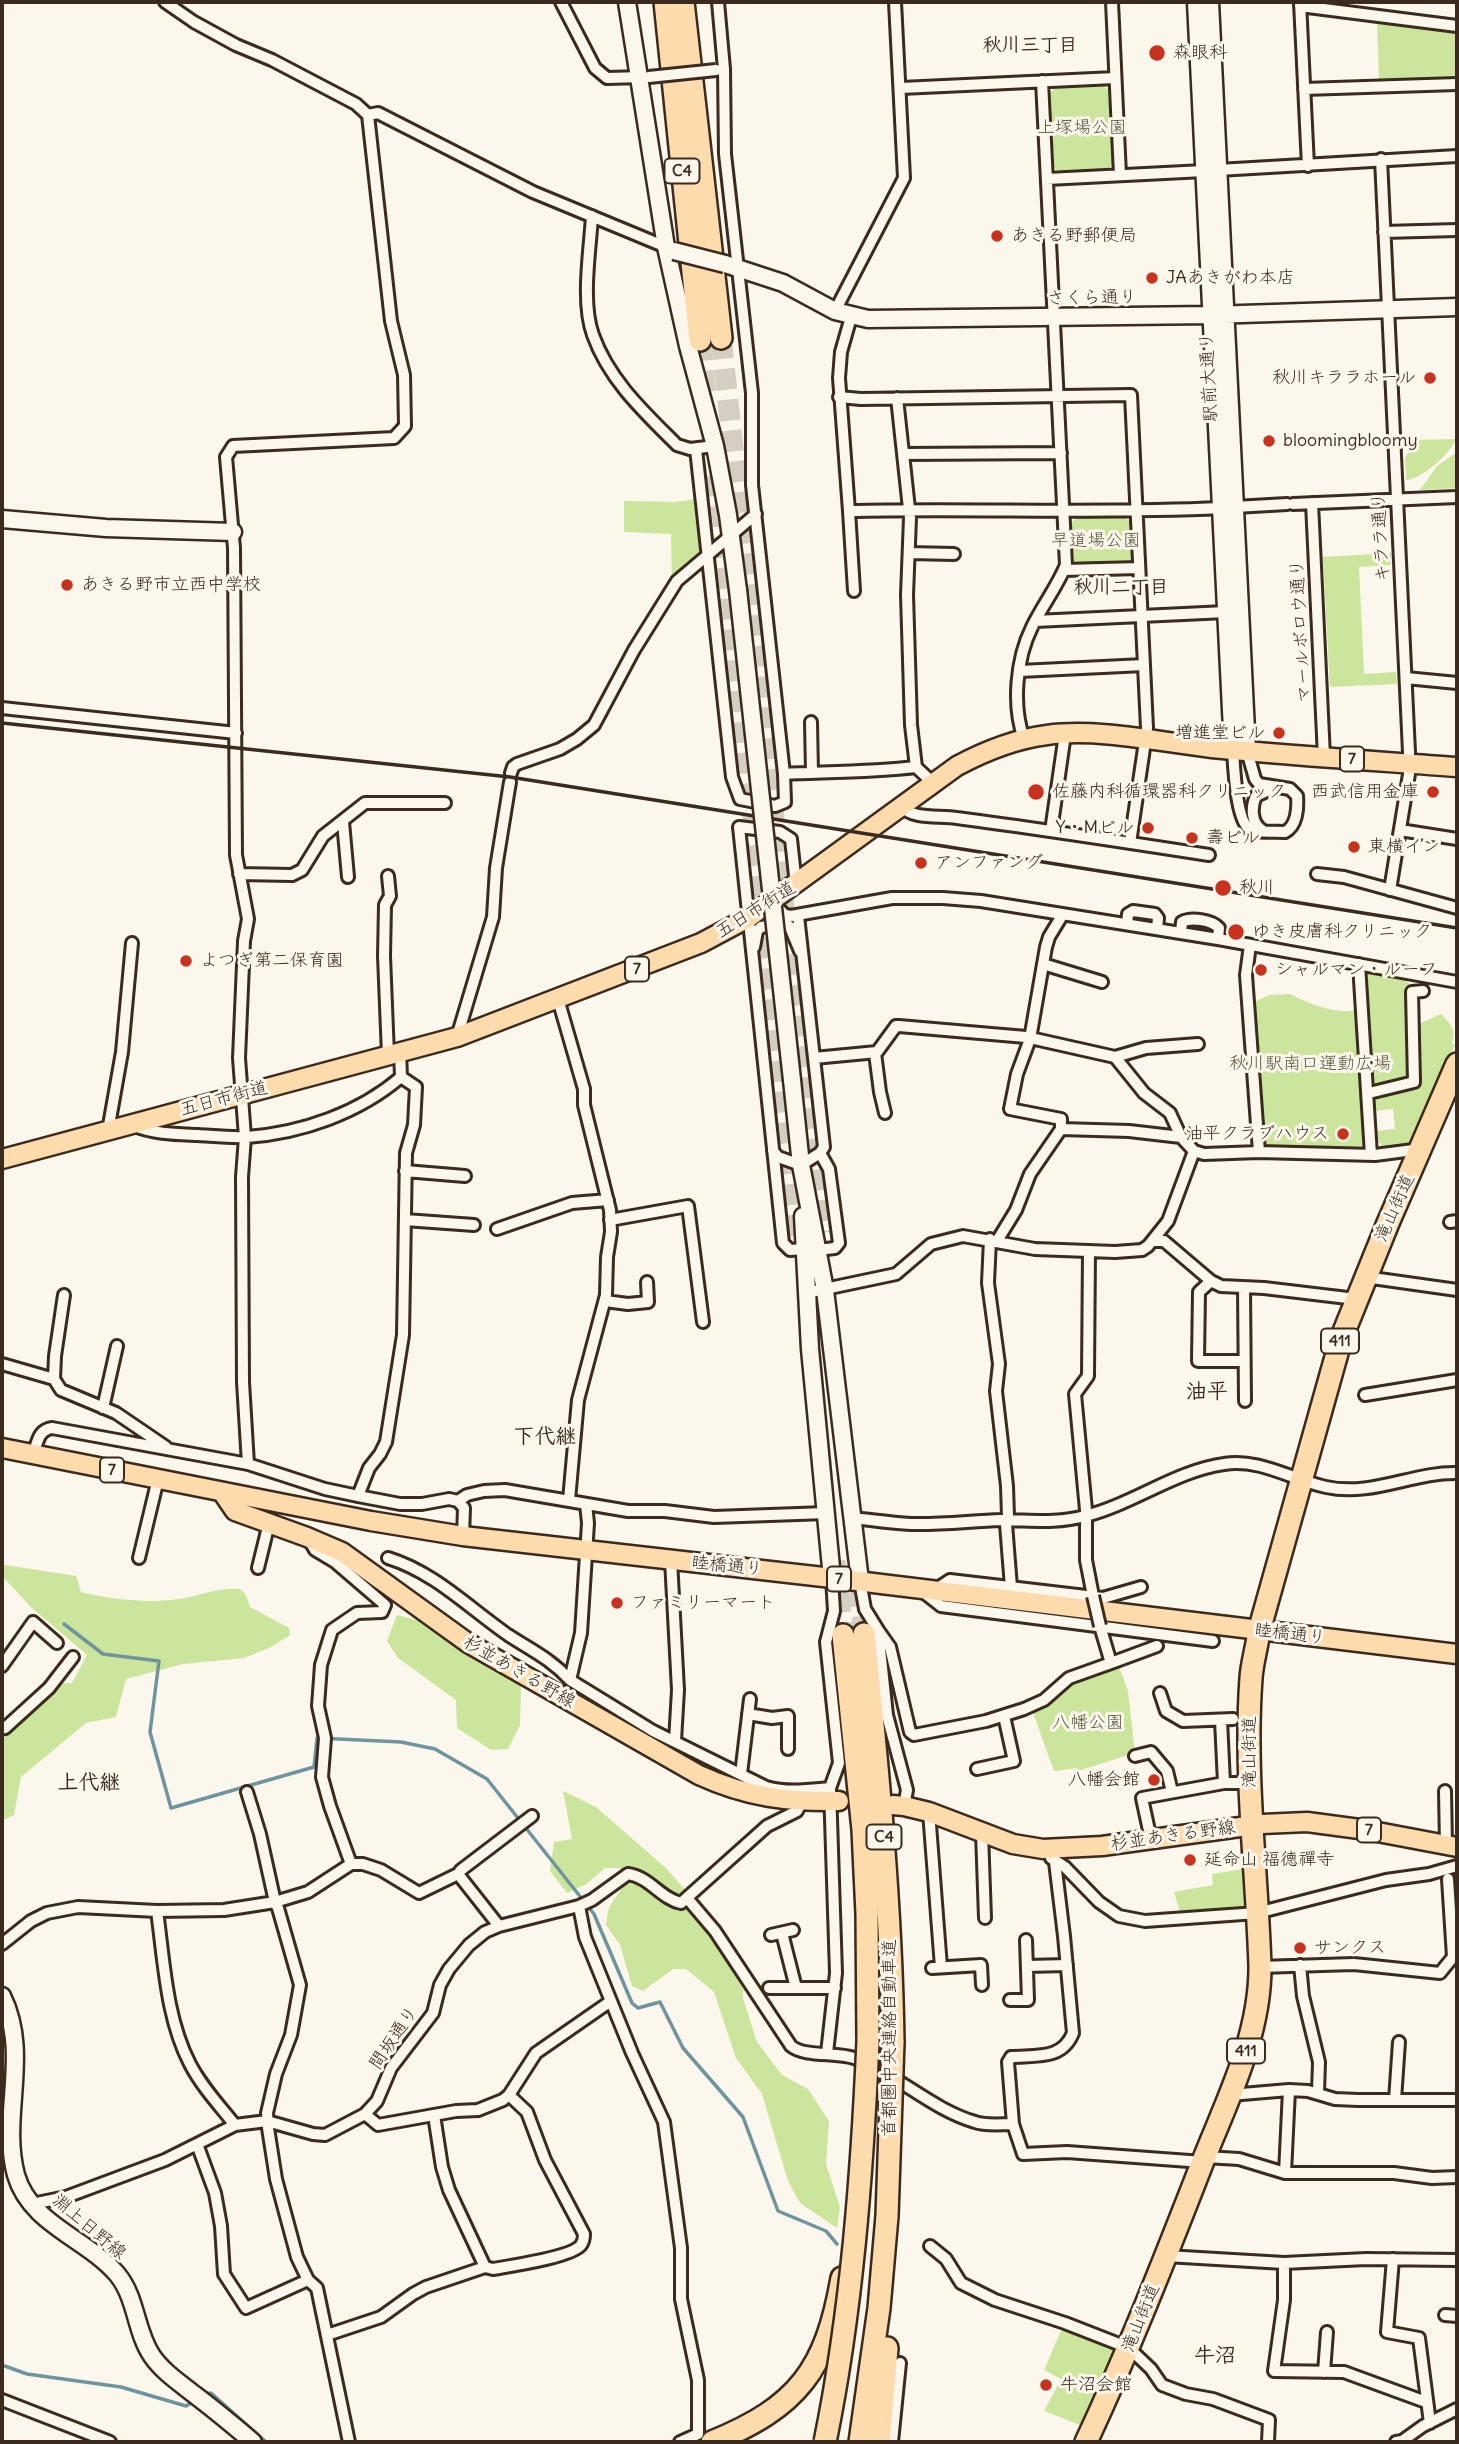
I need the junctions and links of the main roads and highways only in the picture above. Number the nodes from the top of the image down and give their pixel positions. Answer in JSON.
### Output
{"nodes":[{"id":1,"x":658,"y":2,"type":"edge"},
{"id":2,"x":665,"y":2,"type":"edge"},
{"id":3,"x":683,"y":2,"type":"edge"},
{"id":4,"x":674,"y":89,"type":"junction"},
{"id":5,"x":721,"y":338,"type":"tunnel mouth"},
{"id":6,"x":699,"y":341,"type":"tunnel mouth"},
{"id":7,"x":1457,"y":767,"type":"edge"},
{"id":8,"x":1457,"y":1064,"type":"edge"},
{"id":9,"x":2,"y":1159,"type":"edge"},
{"id":10,"x":2,"y":1448,"type":"edge"},
{"id":11,"x":222,"y":1492,"type":"junction"},
{"id":12,"x":1259,"y":1631,"type":"junction"},
{"id":13,"x":1457,"y":1654,"type":"edge"},
{"id":14,"x":833,"y":1797,"type":"road end"},
{"id":15,"x":898,"y":1805,"type":"road end"},
{"id":16,"x":1251,"y":1826,"type":"junction"},
{"id":17,"x":1452,"y":1846,"type":"edge"},
{"id":18,"x":857,"y":2215,"type":"junction"},
{"id":19,"x":887,"y":2216,"type":"junction"},
{"id":20,"x":712,"y":2442,"type":"edge"},
{"id":21,"x":825,"y":2442,"type":"edge"},
{"id":22,"x":860,"y":2442,"type":"edge"},
{"id":23,"x":879,"y":2442,"type":"edge"},
{"id":24,"x":1086,"y":2442,"type":"edge"}],
"edges":[{"from":1,"to":4,"type":"highway"},
{"from":2,"to":4,"type":"highway","number":"C4"},
{"from":3,"to":5,"type":"highway","number":"C4"},
{"from":4,"to":6,"type":"highway","number":"C4"},
{"from":7,"to":9,"type":"main road","name":"五日市街道","number":"7"},
{"from":8,"to":12,"type":"highway","name":"滝山街道","number":"411"},
{"from":10,"to":11,"type":"main road","name":"睦橋通り","number":"7"},
{"from":11,"to":12,"type":"main road","name":"睦橋通り","number":"7"},
{"from":11,"to":14,"type":"main road","name":"杉並あきる野線"},
{"from":12,"to":13,"type":"main road","name":"睦橋通り","number":"7"},
{"from":12,"to":16,"type":"highway","name":"滝山街道","number":"411"},
{"from":15,"to":16,"type":"main road","name":"杉並あきる野線","number":"7"},
{"from":16,"to":17,"type":"main road","name":"杉並あきる野線","number":"7"},
{"from":16,"to":24,"type":"highway","name":"滝山街道","number":"411"},
{"from":18,"to":19,"type":"highway","name":"首都圏中央連絡自動車道","number":"C4","bridge":true},
{"from":18,"to":20,"type":"highway","bridge":true},
{"from":18,"to":21,"type":"highway","name":"首都圏中央連絡自動車道","number":"C4","bridge":true},
{"from":19,"to":22,"type":"highway","name":"首都圏中央連絡自動車道","number":"C4"},
{"from":19,"to":23,"type":"highway"}]}
